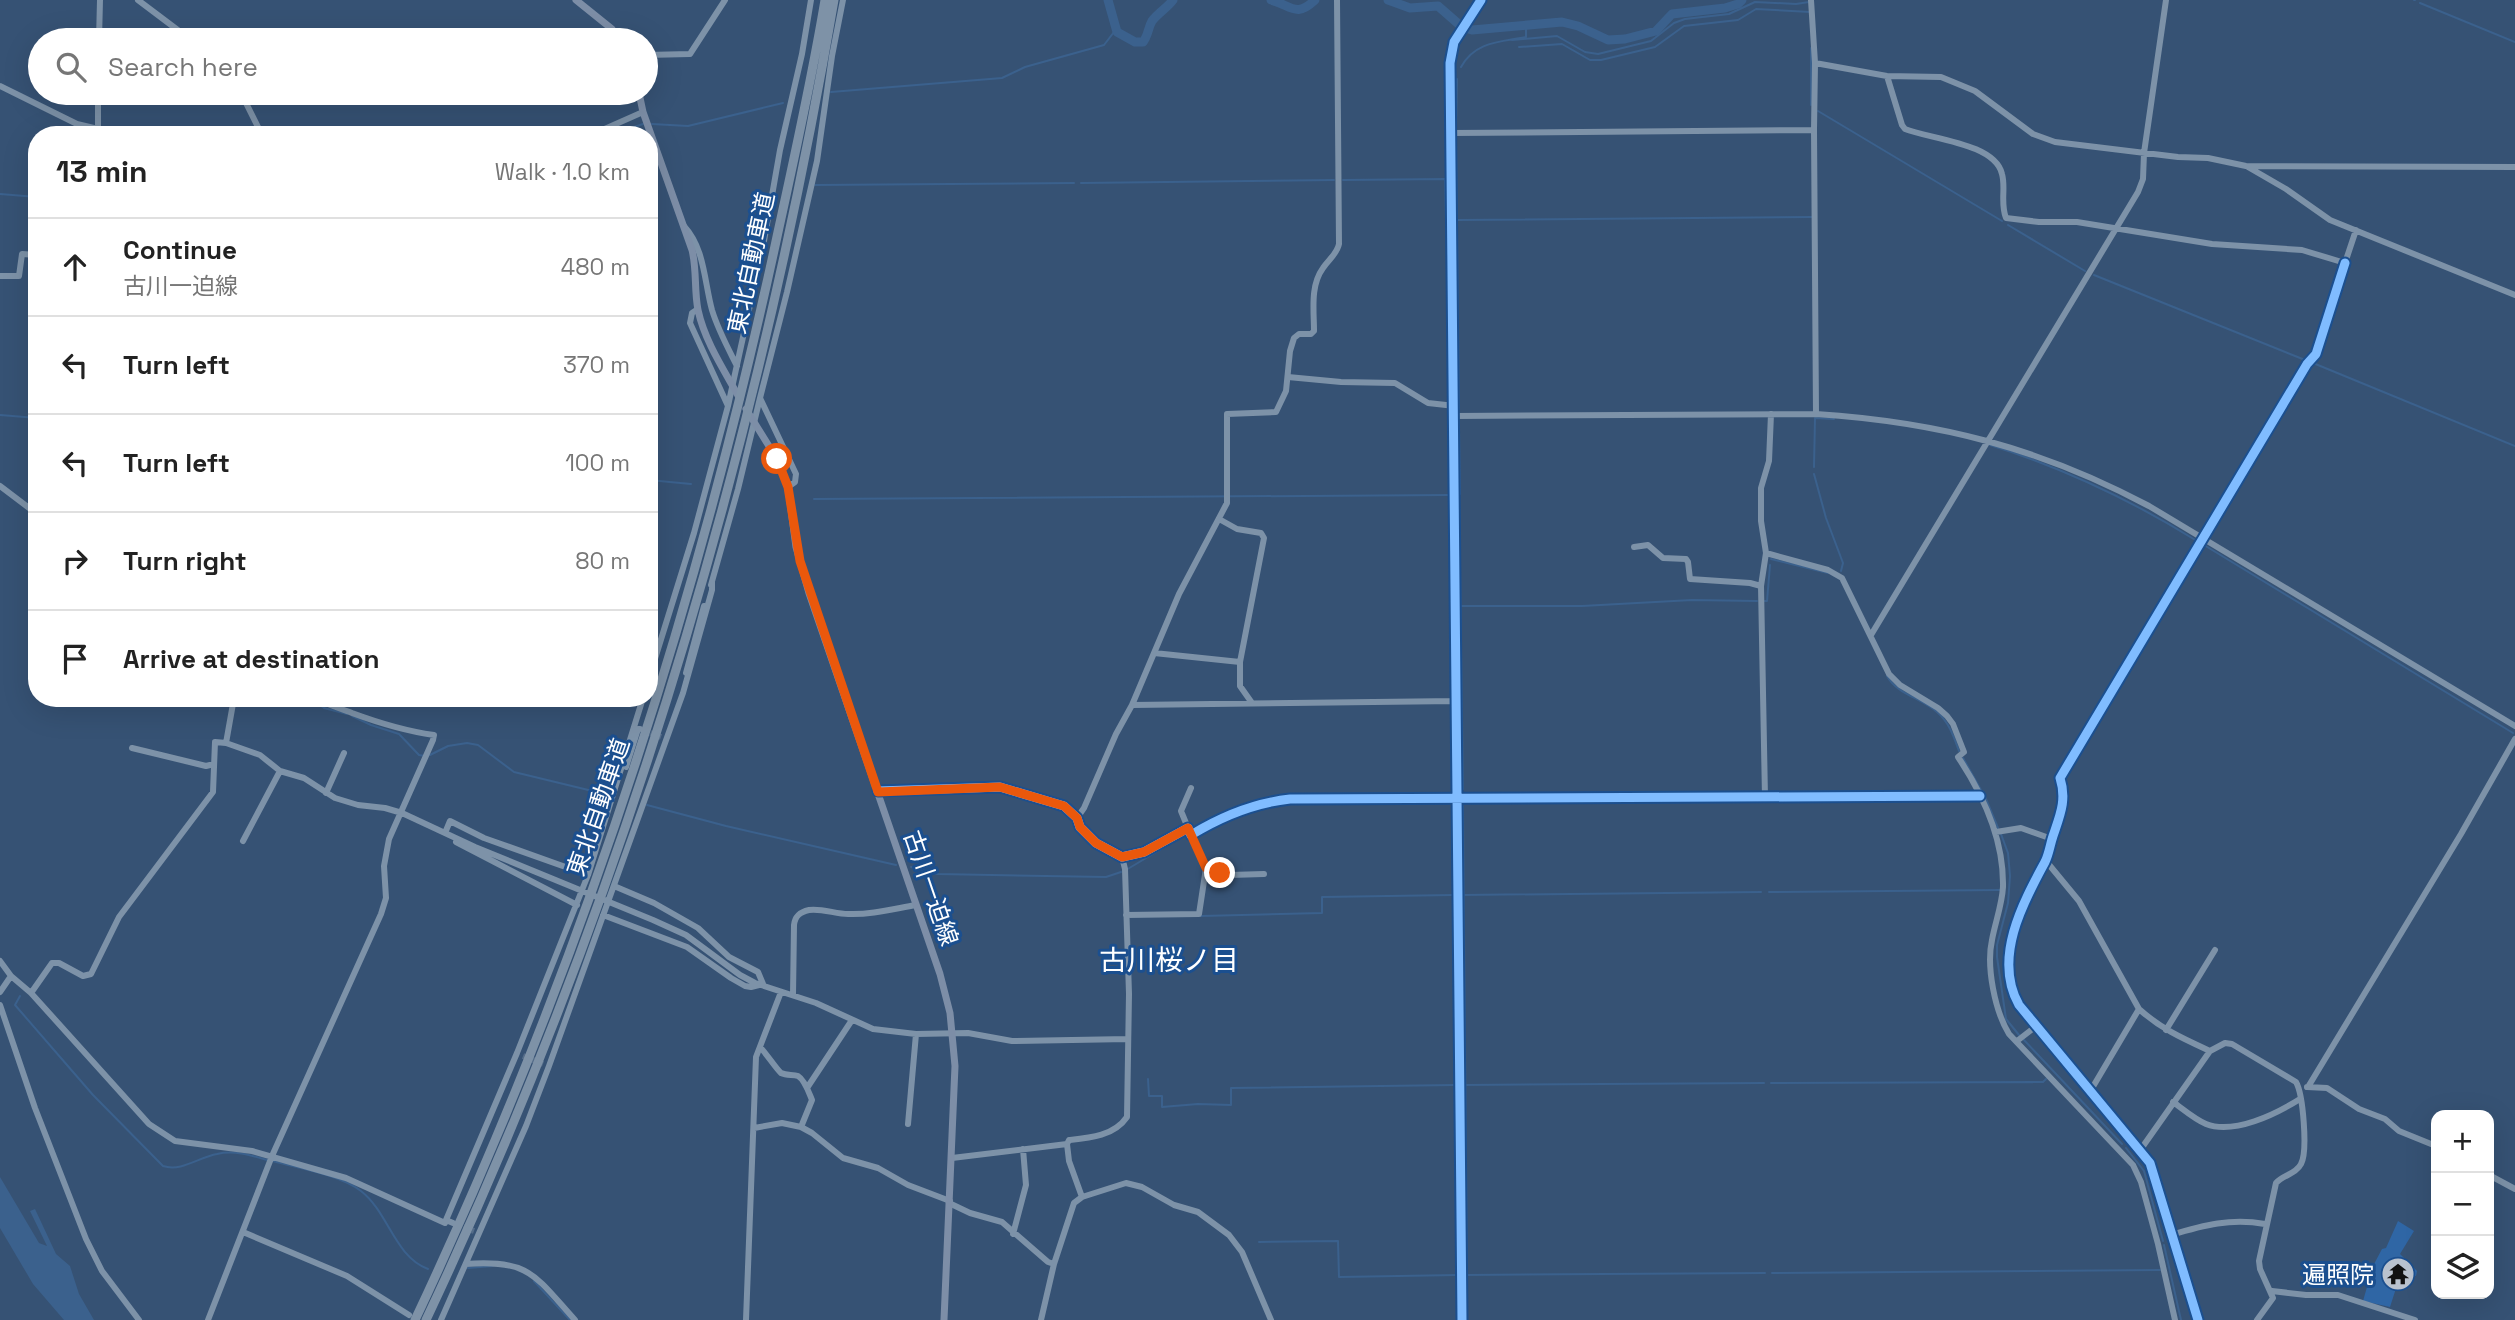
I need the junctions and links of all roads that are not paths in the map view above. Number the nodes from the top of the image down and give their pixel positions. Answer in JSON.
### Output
{"nodes":[{"id":1,"x":100,"y":0,"type":"edge"},
{"id":2,"x":138,"y":0,"type":"edge"},
{"id":3,"x":576,"y":0,"type":"edge"},
{"id":4,"x":725,"y":0,"type":"edge"},
{"id":5,"x":811,"y":0,"type":"edge"},
{"id":6,"x":825,"y":0,"type":"edge"},
{"id":7,"x":834,"y":0,"type":"edge"},
{"id":8,"x":842,"y":0,"type":"edge"},
{"id":9,"x":1337,"y":0,"type":"edge"},
{"id":10,"x":1481,"y":0,"type":"edge"},
{"id":11,"x":1811,"y":0,"type":"edge"},
{"id":12,"x":2166,"y":0,"type":"edge"},
{"id":13,"x":99,"y":28,"type":"edge"},
{"id":14,"x":175,"y":28,"type":"edge"},
{"id":15,"x":611,"y":28,"type":"edge"},
{"id":16,"x":658,"y":55,"type":"edge"},
{"id":17,"x":1815,"y":63,"type":"junction"},
{"id":18,"x":1887,"y":76,"type":"junction"},
{"id":19,"x":0,"y":86,"type":"edge"},
{"id":20,"x":28,"y":100,"type":"edge"},
{"id":21,"x":38,"y":105,"type":"edge"},
{"id":22,"x":98,"y":105,"type":"edge"},
{"id":23,"x":248,"y":105,"type":"edge"},
{"id":24,"x":642,"y":105,"type":"edge"},
{"id":25,"x":646,"y":120,"type":"junction"},
{"id":26,"x":82,"y":126,"type":"edge"},
{"id":27,"x":98,"y":126,"type":"edge"},
{"id":28,"x":258,"y":126,"type":"edge"},
{"id":29,"x":624,"y":126,"type":"edge"},
{"id":30,"x":648,"y":126,"type":"edge"},
{"id":31,"x":1814,"y":130,"type":"junction"},
{"id":32,"x":1451,"y":133,"type":"junction"},
{"id":33,"x":658,"y":153,"type":"edge"},
{"id":34,"x":2144,"y":153,"type":"junction"},
{"id":35,"x":2246,"y":166,"type":"junction"},
{"id":36,"x":2515,"y":167,"type":"edge"},
{"id":37,"x":684,"y":225,"type":"junction"},
{"id":38,"x":2117,"y":228,"type":"junction"},
{"id":39,"x":2356,"y":230,"type":"junction"},
{"id":40,"x":28,"y":254,"type":"edge"},
{"id":41,"x":2345,"y":263,"type":"junction"},
{"id":42,"x":0,"y":276,"type":"edge"},
{"id":43,"x":2515,"y":295,"type":"edge"},
{"id":44,"x":698,"y":309,"type":"junction"},
{"id":45,"x":737,"y":366,"type":"junction"},
{"id":46,"x":1287,"y":377,"type":"junction"},
{"id":47,"x":760,"y":398,"type":"junction"},
{"id":48,"x":728,"y":406,"type":"junction"},
{"id":49,"x":1455,"y":406,"type":"junction"},
{"id":50,"x":1771,"y":414,"type":"junction"},
{"id":51,"x":1816,"y":414,"type":"junction"},
{"id":52,"x":1455,"y":416,"type":"junction"},
{"id":53,"x":1989,"y":441,"type":"junction"},
{"id":54,"x":0,"y":486,"type":"edge"},
{"id":55,"x":788,"y":487,"type":"junction"},
{"id":56,"x":28,"y":507,"type":"edge"},
{"id":57,"x":1219,"y":519,"type":"junction"},
{"id":58,"x":2204,"y":538,"type":"junction"},
{"id":59,"x":1634,"y":547,"type":"dead end"},
{"id":60,"x":1766,"y":553,"type":"junction"},
{"id":61,"x":680,"y":580,"type":"junction"},
{"id":62,"x":712,"y":582,"type":"junction"},
{"id":63,"x":1761,"y":586,"type":"junction"},
{"id":64,"x":1871,"y":635,"type":"junction"},
{"id":65,"x":658,"y":649,"type":"edge"},
{"id":66,"x":1154,"y":653,"type":"junction"},
{"id":67,"x":658,"y":660,"type":"edge"},
{"id":68,"x":1240,"y":662,"type":"junction"},
{"id":69,"x":658,"y":690,"type":"edge"},
{"id":70,"x":683,"y":693,"type":"junction"},
{"id":71,"x":1456,"y":701,"type":"junction"},
{"id":72,"x":1252,"y":703,"type":"junction"},
{"id":73,"x":1132,"y":705,"type":"junction"},
{"id":74,"x":232,"y":707,"type":"edge"},
{"id":75,"x":338,"y":707,"type":"edge"},
{"id":76,"x":640,"y":707,"type":"edge"},
{"id":77,"x":653,"y":707,"type":"edge"},
{"id":78,"x":2515,"y":726,"type":"edge"},
{"id":79,"x":640,"y":729,"type":"dead end"},
{"id":80,"x":661,"y":737,"type":"dead end"},
{"id":81,"x":2515,"y":739,"type":"edge"},
{"id":82,"x":226,"y":743,"type":"junction"},
{"id":83,"x":132,"y":748,"type":"dead end"},
{"id":84,"x":344,"y":753,"type":"dead end"},
{"id":85,"x":214,"y":764,"type":"junction"},
{"id":86,"x":280,"y":771,"type":"junction"},
{"id":87,"x":619,"y":776,"type":"junction"},
{"id":88,"x":651,"y":785,"type":"junction"},
{"id":89,"x":1191,"y":788,"type":"dead end"},
{"id":90,"x":878,"y":792,"type":"junction"},
{"id":91,"x":326,"y":793,"type":"junction"},
{"id":92,"x":1765,"y":796,"type":"junction"},
{"id":93,"x":1980,"y":796,"type":"junction"},
{"id":94,"x":1457,"y":800,"type":"junction"},
{"id":95,"x":402,"y":813,"type":"junction"},
{"id":96,"x":1077,"y":818,"type":"junction"},
{"id":97,"x":1190,"y":831,"type":"junction"},
{"id":98,"x":444,"y":832,"type":"junction"},
{"id":99,"x":1996,"y":832,"type":"junction"},
{"id":100,"x":2052,"y":839,"type":"junction"},
{"id":101,"x":243,"y":841,"type":"dead end"},
{"id":102,"x":1122,"y":857,"type":"junction"},
{"id":103,"x":2046,"y":861,"type":"junction"},
{"id":104,"x":1206,"y":868,"type":"junction"},
{"id":105,"x":1264,"y":874,"type":"dead end"},
{"id":106,"x":588,"y":875,"type":"junction"},
{"id":107,"x":614,"y":886,"type":"junction"},
{"id":108,"x":577,"y":905,"type":"junction"},
{"id":109,"x":916,"y":905,"type":"junction"},
{"id":110,"x":603,"y":915,"type":"junction"},
{"id":111,"x":1126,"y":915,"type":"junction"},
{"id":112,"x":2215,"y":950,"type":"dead end"},
{"id":113,"x":0,"y":961,"type":"edge"},
{"id":114,"x":10,"y":976,"type":"junction"},
{"id":115,"x":763,"y":984,"type":"junction"},
{"id":116,"x":0,"y":992,"type":"edge"},
{"id":117,"x":781,"y":992,"type":"junction"},
{"id":118,"x":31,"y":993,"type":"junction"},
{"id":119,"x":793,"y":995,"type":"junction"},
{"id":120,"x":0,"y":1005,"type":"edge"},
{"id":121,"x":2139,"y":1009,"type":"junction"},
{"id":122,"x":852,"y":1020,"type":"junction"},
{"id":123,"x":2035,"y":1027,"type":"junction"},
{"id":124,"x":2166,"y":1030,"type":"junction"},
{"id":125,"x":953,"y":1033,"type":"junction"},
{"id":126,"x":916,"y":1034,"type":"junction"},
{"id":127,"x":1128,"y":1039,"type":"junction"},
{"id":128,"x":2017,"y":1041,"type":"junction"},
{"id":129,"x":760,"y":1047,"type":"junction"},
{"id":130,"x":2210,"y":1051,"type":"junction"},
{"id":131,"x":2308,"y":1087,"type":"junction"},
{"id":132,"x":807,"y":1088,"type":"junction"},
{"id":133,"x":2300,"y":1088,"type":"junction"},
{"id":134,"x":2091,"y":1090,"type":"junction"},
{"id":135,"x":2300,"y":1100,"type":"junction"},
{"id":136,"x":2173,"y":1102,"type":"junction"},
{"id":137,"x":908,"y":1124,"type":"dead end"},
{"id":138,"x":801,"y":1127,"type":"junction"},
{"id":139,"x":754,"y":1128,"type":"junction"},
{"id":140,"x":2132,"y":1139,"type":"junction"},
{"id":141,"x":1067,"y":1144,"type":"junction"},
{"id":142,"x":2431,"y":1144,"type":"edge"},
{"id":143,"x":1023,"y":1149,"type":"junction"},
{"id":144,"x":2141,"y":1149,"type":"junction"},
{"id":145,"x":2118,"y":1151,"type":"junction"},
{"id":146,"x":272,"y":1156,"type":"junction"},
{"id":147,"x":952,"y":1158,"type":"junction"},
{"id":148,"x":2494,"y":1178,"type":"edge"},
{"id":149,"x":2515,"y":1189,"type":"edge"},
{"id":150,"x":1082,"y":1197,"type":"junction"},
{"id":151,"x":949,"y":1202,"type":"junction"},
{"id":152,"x":2266,"y":1224,"type":"junction"},
{"id":153,"x":243,"y":1232,"type":"junction"},
{"id":154,"x":1013,"y":1234,"type":"junction"},
{"id":155,"x":2172,"y":1238,"type":"junction"},
{"id":156,"x":2158,"y":1244,"type":"junction"},
{"id":157,"x":466,"y":1264,"type":"junction"},
{"id":158,"x":1054,"y":1264,"type":"junction"},
{"id":159,"x":2272,"y":1291,"type":"junction"},
{"id":160,"x":412,"y":1318,"type":"edge"},
{"id":161,"x":139,"y":1320,"type":"edge"},
{"id":162,"x":208,"y":1320,"type":"edge"},
{"id":163,"x":426,"y":1320,"type":"edge"},
{"id":164,"x":441,"y":1320,"type":"edge"},
{"id":165,"x":575,"y":1320,"type":"edge"},
{"id":166,"x":746,"y":1320,"type":"edge"},
{"id":167,"x":944,"y":1320,"type":"edge"},
{"id":168,"x":1041,"y":1320,"type":"edge"},
{"id":169,"x":1271,"y":1320,"type":"edge"},
{"id":170,"x":1462,"y":1320,"type":"edge"},
{"id":171,"x":2175,"y":1320,"type":"edge"},
{"id":172,"x":2198,"y":1320,"type":"edge"},
{"id":173,"x":2257,"y":1320,"type":"edge"},
{"id":174,"x":2415,"y":1320,"type":"edge"}],
"edges":[{"from":1,"to":13,"type":"street"},
{"from":2,"to":14,"type":"street"},
{"from":3,"to":15,"type":"main road"},
{"from":4,"to":16,"type":"street"},
{"from":5,"to":45,"type":"street"},
{"from":6,"to":69,"type":"highway","name":"東北自動車道"},
{"from":7,"to":163,"type":"highway","name":"東北自動車道"},
{"from":8,"to":47,"type":"street"},
{"from":9,"to":46,"type":"street"},
{"from":10,"to":32,"type":"street"},
{"from":11,"to":17,"type":"street"},
{"from":12,"to":34,"type":"street"},
{"from":17,"to":18,"type":"street"},
{"from":17,"to":31,"type":"street"},
{"from":18,"to":34,"type":"street"},
{"from":18,"to":38,"type":"street"},
{"from":19,"to":20,"type":"street"},
{"from":21,"to":26,"type":"street"},
{"from":22,"to":27,"type":"street"},
{"from":23,"to":28,"type":"street"},
{"from":24,"to":25,"type":"main road","name":"古川一迫線"},
{"from":25,"to":29,"type":"street"},
{"from":25,"to":30,"type":"main road","name":"古川一迫線"},
{"from":31,"to":32,"type":"street"},
{"from":31,"to":51,"type":"street"},
{"from":32,"to":49,"type":"street"},
{"from":33,"to":37,"type":"main road","name":"古川一迫線"},
{"from":34,"to":35,"type":"street"},
{"from":34,"to":38,"type":"street"},
{"from":35,"to":36,"type":"street"},
{"from":35,"to":39,"type":"street"},
{"from":37,"to":44,"type":"main road","name":"古川一迫線"},
{"from":37,"to":45,"type":"street"},
{"from":38,"to":41,"type":"street"},
{"from":38,"to":53,"type":"street"},
{"from":39,"to":41,"type":"street"},
{"from":39,"to":43,"type":"street"},
{"from":40,"to":42,"type":"street"},
{"from":41,"to":58,"type":"street"},
{"from":44,"to":48,"type":"street"},
{"from":44,"to":55,"type":"main road","name":"古川一迫線"},
{"from":45,"to":48,"type":"street"},
{"from":46,"to":49,"type":"street"},
{"from":46,"to":57,"type":"street"},
{"from":47,"to":55,"type":"street"},
{"from":47,"to":62,"type":"street"},
{"from":48,"to":61,"type":"street"},
{"from":49,"to":52,"type":"street"},
{"from":50,"to":51,"type":"street"},
{"from":50,"to":52,"type":"street"},
{"from":50,"to":60,"type":"street"},
{"from":51,"to":53,"type":"street"},
{"from":52,"to":71,"type":"street"},
{"from":53,"to":58,"type":"street"},
{"from":53,"to":64,"type":"street"},
{"from":54,"to":56,"type":"street"},
{"from":55,"to":90,"type":"main road","name":"古川一迫線"},
{"from":57,"to":66,"type":"street"},
{"from":57,"to":68,"type":"street"},
{"from":58,"to":78,"type":"street"},
{"from":58,"to":100,"type":"street"},
{"from":59,"to":63,"type":"street"},
{"from":60,"to":63,"type":"street"},
{"from":60,"to":64,"type":"street"},
{"from":61,"to":65,"type":"street"},
{"from":61,"to":67,"type":"street"},
{"from":62,"to":70,"type":"street"},
{"from":62,"to":70,"type":"street"},
{"from":63,"to":92,"type":"street"},
{"from":64,"to":93,"type":"street"},
{"from":66,"to":68,"type":"street"},
{"from":66,"to":73,"type":"street"},
{"from":68,"to":72,"type":"street"},
{"from":70,"to":88,"type":"street"},
{"from":71,"to":72,"type":"street"},
{"from":71,"to":94,"type":"street"},
{"from":72,"to":73,"type":"street"},
{"from":73,"to":96,"type":"street"},
{"from":74,"to":82,"type":"street"},
{"from":75,"to":95,"type":"street"},
{"from":76,"to":87,"type":"street"},
{"from":77,"to":160,"type":"highway","name":"東北自動車道"},
{"from":79,"to":87,"type":"street"},
{"from":80,"to":88,"type":"street"},
{"from":81,"to":131,"type":"street"},
{"from":82,"to":85,"type":"street"},
{"from":82,"to":86,"type":"street"},
{"from":83,"to":85,"type":"street"},
{"from":84,"to":91,"type":"street"},
{"from":85,"to":118,"type":"street"},
{"from":86,"to":91,"type":"street"},
{"from":86,"to":101,"type":"street"},
{"from":87,"to":106,"type":"street"},
{"from":88,"to":107,"type":"street"},
{"from":89,"to":97,"type":"street"},
{"from":90,"to":96,"type":"street"},
{"from":90,"to":109,"type":"main road","name":"古川一迫線"},
{"from":91,"to":95,"type":"street"},
{"from":92,"to":93,"type":"street"},
{"from":92,"to":94,"type":"street"},
{"from":93,"to":99,"type":"street"},
{"from":94,"to":97,"type":"street"},
{"from":94,"to":170,"type":"street"},
{"from":95,"to":98,"type":"street"},
{"from":95,"to":146,"type":"street"},
{"from":96,"to":102,"type":"street"},
{"from":97,"to":102,"type":"street"},
{"from":97,"to":104,"type":"street"},
{"from":98,"to":106,"type":"street"},
{"from":98,"to":108,"type":"street"},
{"from":98,"to":115,"type":"street"},
{"from":99,"to":100,"type":"street"},
{"from":99,"to":128,"type":"street"},
{"from":100,"to":103,"type":"street"},
{"from":102,"to":111,"type":"street"},
{"from":103,"to":121,"type":"street"},
{"from":103,"to":123,"type":"street"},
{"from":104,"to":105,"type":"street"},
{"from":104,"to":111,"type":"street"},
{"from":106,"to":108,"type":"street"},
{"from":107,"to":110,"type":"street"},
{"from":107,"to":115,"type":"street"},
{"from":108,"to":146,"type":"street"},
{"from":109,"to":119,"type":"street"},
{"from":109,"to":125,"type":"main road","name":"古川一迫線"},
{"from":110,"to":115,"type":"street"},
{"from":110,"to":157,"type":"street"},
{"from":111,"to":127,"type":"street"},
{"from":112,"to":124,"type":"street"},
{"from":113,"to":114,"type":"street"},
{"from":114,"to":116,"type":"street"},
{"from":114,"to":118,"type":"street"},
{"from":115,"to":117,"type":"street"},
{"from":117,"to":119,"type":"street"},
{"from":117,"to":129,"type":"street"},
{"from":118,"to":146,"type":"street"},
{"from":119,"to":122,"type":"street"},
{"from":120,"to":161,"type":"street"},
{"from":121,"to":124,"type":"street"},
{"from":121,"to":134,"type":"street"},
{"from":122,"to":126,"type":"street"},
{"from":122,"to":132,"type":"street"},
{"from":123,"to":128,"type":"street"},
{"from":123,"to":134,"type":"street"},
{"from":124,"to":130,"type":"street"},
{"from":125,"to":126,"type":"street"},
{"from":125,"to":127,"type":"street"},
{"from":125,"to":147,"type":"main road","name":"古川一迫線"},
{"from":126,"to":137,"type":"street"},
{"from":127,"to":141,"type":"street"},
{"from":128,"to":145,"type":"street"},
{"from":129,"to":132,"type":"street"},
{"from":129,"to":139,"type":"street"},
{"from":130,"to":133,"type":"street"},
{"from":130,"to":136,"type":"street"},
{"from":131,"to":133,"type":"street"},
{"from":131,"to":142,"type":"street"},
{"from":132,"to":138,"type":"street"},
{"from":133,"to":135,"type":"street"},
{"from":134,"to":140,"type":"street"},
{"from":135,"to":136,"type":"street"},
{"from":135,"to":152,"type":"street"},
{"from":136,"to":144,"type":"street"},
{"from":138,"to":139,"type":"street"},
{"from":138,"to":151,"type":"street"},
{"from":139,"to":166,"type":"street"},
{"from":140,"to":144,"type":"street"},
{"from":140,"to":145,"type":"street"},
{"from":141,"to":143,"type":"street"},
{"from":141,"to":150,"type":"street"},
{"from":143,"to":147,"type":"street"},
{"from":143,"to":154,"type":"street"},
{"from":144,"to":155,"type":"street"},
{"from":145,"to":156,"type":"street"},
{"from":146,"to":153,"type":"street"},
{"from":147,"to":151,"type":"main road","name":"古川一迫線"},
{"from":148,"to":149,"type":"street"},
{"from":150,"to":158,"type":"street"},
{"from":150,"to":169,"type":"street"},
{"from":151,"to":154,"type":"street"},
{"from":151,"to":167,"type":"main road","name":"古川一迫線"},
{"from":152,"to":155,"type":"street"},
{"from":152,"to":159,"type":"street"},
{"from":153,"to":160,"type":"street"},
{"from":153,"to":162,"type":"street"},
{"from":154,"to":158,"type":"street"},
{"from":155,"to":156,"type":"street"},
{"from":155,"to":172,"type":"street"},
{"from":156,"to":171,"type":"street"},
{"from":157,"to":164,"type":"street"},
{"from":157,"to":165,"type":"street"},
{"from":158,"to":168,"type":"street"},
{"from":159,"to":173,"type":"street"},
{"from":159,"to":174,"type":"street"}]}
